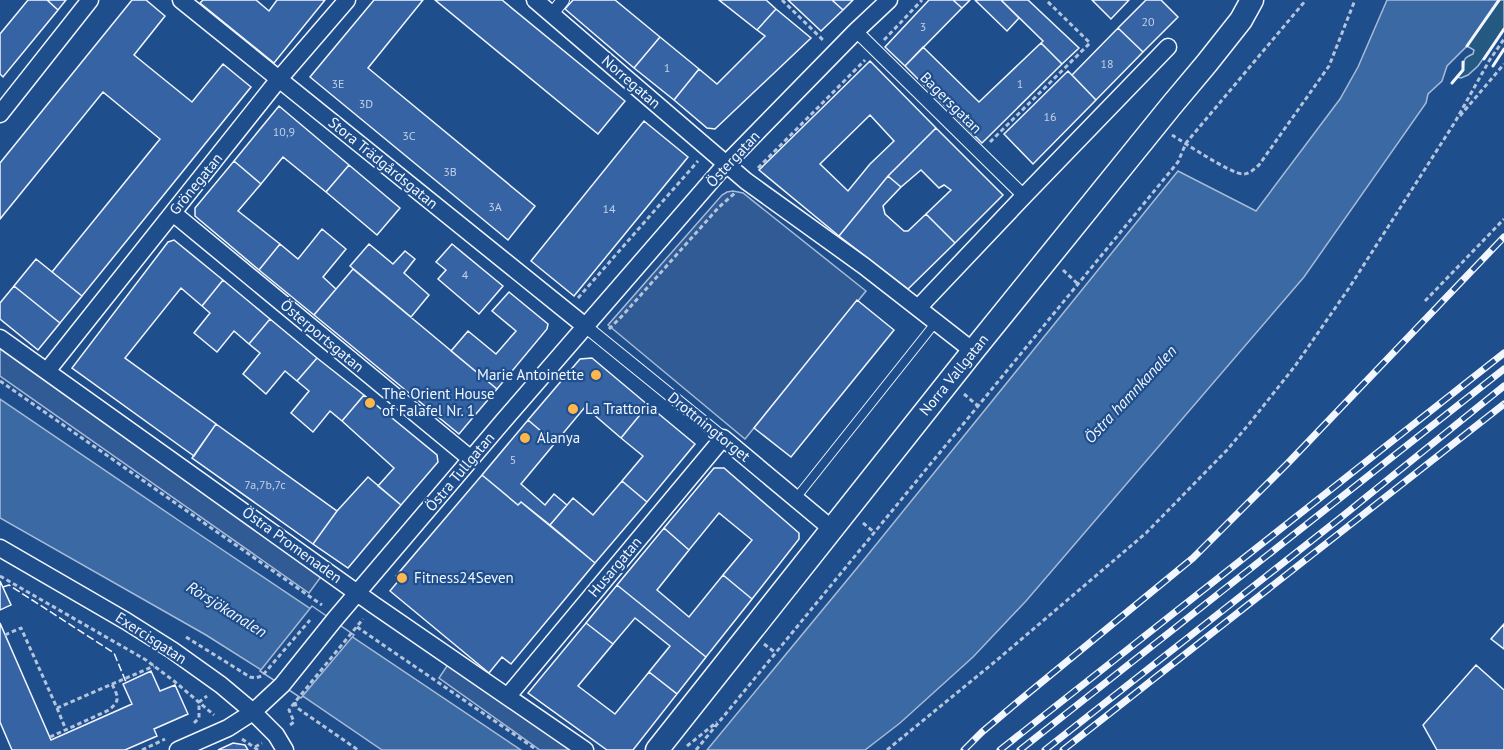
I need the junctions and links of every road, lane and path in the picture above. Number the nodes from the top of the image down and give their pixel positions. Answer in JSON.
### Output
{"nodes":[{"id":1,"x":90,"y":0,"type":"edge"},
{"id":2,"x":181,"y":0,"type":"edge"},
{"id":3,"x":347,"y":0,"type":"edge"},
{"id":4,"x":535,"y":0,"type":"edge"},
{"id":5,"x":563,"y":0,"type":"edge"},
{"id":6,"x":782,"y":0,"type":"edge"},
{"id":7,"x":889,"y":0,"type":"edge"},
{"id":8,"x":1046,"y":0,"type":"edge"},
{"id":9,"x":1252,"y":0,"type":"edge"},
{"id":10,"x":1306,"y":0,"type":"edge"},
{"id":11,"x":1355,"y":0,"type":"edge"},
{"id":12,"x":552,"y":14,"type":"junction"},
{"id":13,"x":856,"y":31,"type":"junction"},
{"id":14,"x":1504,"y":39,"type":"edge"},
{"id":15,"x":1168,"y":47,"type":"dead end"},
{"id":16,"x":835,"y":53,"type":"junction"},
{"id":17,"x":1504,"y":64,"type":"edge"},
{"id":18,"x":279,"y":79,"type":"junction"},
{"id":19,"x":0,"y":114,"type":"edge"},
{"id":20,"x":1455,"y":122,"type":"junction"},
{"id":21,"x":1168,"y":133,"type":"dead end"},
{"id":22,"x":1186,"y":143,"type":"junction"},
{"id":23,"x":980,"y":152,"type":"junction"},
{"id":24,"x":726,"y":164,"type":"junction"},
{"id":25,"x":1024,"y":196,"type":"junction"},
{"id":26,"x":173,"y":213,"type":"junction"},
{"id":27,"x":1504,"y":219,"type":"edge"},
{"id":28,"x":1059,"y":267,"type":"dead end"},
{"id":29,"x":1078,"y":284,"type":"junction"},
{"id":30,"x":1425,"y":302,"type":"dead end"},
{"id":31,"x":918,"y":308,"type":"junction"},
{"id":32,"x":936,"y":322,"type":"junction"},
{"id":33,"x":585,"y":326,"type":"junction"},
{"id":34,"x":0,"y":338,"type":"edge"},
{"id":35,"x":973,"y":351,"type":"junction"},
{"id":36,"x":47,"y":371,"type":"junction"},
{"id":37,"x":0,"y":381,"type":"edge"},
{"id":38,"x":960,"y":391,"type":"dead end"},
{"id":39,"x":978,"y":406,"type":"junction"},
{"id":40,"x":723,"y":438,"type":"junction"},
{"id":41,"x":471,"y":459,"type":"junction"},
{"id":42,"x":796,"y":498,"type":"junction"},
{"id":43,"x":859,"y":520,"type":"dead end"},
{"id":44,"x":832,"y":528,"type":"junction"},
{"id":45,"x":875,"y":532,"type":"junction"},
{"id":46,"x":0,"y":548,"type":"edge"},
{"id":47,"x":0,"y":576,"type":"edge"},
{"id":48,"x":357,"y":592,"type":"junction"},
{"id":49,"x":322,"y":605,"type":"dead end"},
{"id":50,"x":312,"y":617,"type":"dead end"},
{"id":51,"x":357,"y":627,"type":"dead end"},
{"id":52,"x":353,"y":631,"type":"dead end"},
{"id":53,"x":5,"y":635,"type":"dead end"},
{"id":54,"x":763,"y":643,"type":"dead end"},
{"id":55,"x":776,"y":653,"type":"junction"},
{"id":56,"x":153,"y":666,"type":"junction"},
{"id":57,"x":264,"y":674,"type":"dead end"},
{"id":58,"x":112,"y":684,"type":"junction"},
{"id":59,"x":508,"y":696,"type":"junction"},
{"id":60,"x":295,"y":702,"type":"junction"},
{"id":61,"x":57,"y":708,"type":"junction"},
{"id":62,"x":253,"y":712,"type":"junction"},
{"id":63,"x":723,"y":718,"type":"junction"},
{"id":64,"x":228,"y":728,"type":"junction"},
{"id":65,"x":66,"y":730,"type":"junction"},
{"id":66,"x":276,"y":735,"type":"junction"},
{"id":67,"x":50,"y":737,"type":"dead end"},
{"id":68,"x":178,"y":750,"type":"edge"},
{"id":69,"x":285,"y":750,"type":"edge"},
{"id":70,"x":358,"y":750,"type":"edge"},
{"id":71,"x":537,"y":750,"type":"edge"},
{"id":72,"x":585,"y":750,"type":"edge"},
{"id":73,"x":657,"y":750,"type":"edge"},
{"id":74,"x":682,"y":750,"type":"edge"},
{"id":75,"x":696,"y":750,"type":"edge"},
{"id":76,"x":887,"y":750,"type":"edge"}],
"edges":[{"from":1,"to":19,"type":"street"},
{"from":2,"to":18,"type":"street","name":"Stora Trädgårdsgatan"},
{"from":3,"to":18,"type":"street","name":"Grönegatan"},
{"from":4,"to":12,"type":"street","name":"Norregatan"},
{"from":5,"to":12,"type":"street"},
{"from":6,"to":16,"type":"path"},
{"from":7,"to":13,"type":"street","name":"Östergatan"},
{"from":8,"to":23,"type":"path"},
{"from":9,"to":35,"type":"main road","name":"Norra Vallgatan"},
{"from":10,"to":22,"type":"path"},
{"from":11,"to":22,"type":"path"},
{"from":12,"to":24,"type":"street","name":"Norregatan"},
{"from":13,"to":16,"type":"street","name":"Östergatan"},
{"from":13,"to":23,"type":"street","name":"Bagersgatan"},
{"from":14,"to":20,"type":"path"},
{"from":15,"to":25,"type":"street"},
{"from":16,"to":24,"type":"street","name":"Östergatan"},
{"from":17,"to":20,"type":"path"},
{"from":18,"to":26,"type":"street","name":"Grönegatan"},
{"from":18,"to":33,"type":"street","name":"Stora Trädgårdsgatan"},
{"from":20,"to":76,"type":"path"},
{"from":21,"to":22,"type":"path"},
{"from":22,"to":29,"type":"path"},
{"from":23,"to":25,"type":"street","name":"Bagersgatan"},
{"from":24,"to":31,"type":"street"},
{"from":24,"to":33,"type":"street","name":"Östergatan"},
{"from":25,"to":31,"type":"street"},
{"from":26,"to":36,"type":"street","name":"Grönegatan"},
{"from":26,"to":41,"type":"street","name":"Österportsgatan"},
{"from":27,"to":30,"type":"path"},
{"from":28,"to":29,"type":"path"},
{"from":29,"to":39,"type":"path"},
{"from":31,"to":32,"type":"street"},
{"from":32,"to":35,"type":"street"},
{"from":32,"to":42,"type":"lane"},
{"from":33,"to":40,"type":"street","name":"Drottningtorget"},
{"from":33,"to":41,"type":"street","name":"Östra Tullgatan"},
{"from":34,"to":36,"type":"street","name":"Östra Promenaden"},
{"from":35,"to":44,"type":"main road","name":"Norra Vallgatan"},
{"from":36,"to":48,"type":"street","name":"Östra Promenaden"},
{"from":37,"to":49,"type":"path"},
{"from":38,"to":39,"type":"path"},
{"from":39,"to":45,"type":"path"},
{"from":40,"to":42,"type":"street","name":"Drottningtorget"},
{"from":40,"to":59,"type":"street","name":"Husargatan"},
{"from":41,"to":48,"type":"street","name":"Östra Tullgatan"},
{"from":42,"to":44,"type":"street","name":"Drottningtorget"},
{"from":43,"to":45,"type":"path"},
{"from":44,"to":73,"type":"main road","name":"Norra Vallgatan"},
{"from":45,"to":55,"type":"path"},
{"from":46,"to":62,"type":"street","name":"Exercisgatan"},
{"from":47,"to":56,"type":"path"},
{"from":48,"to":59,"type":"street","name":"Östra Promenaden"},
{"from":48,"to":62,"type":"street","name":"Östra Tullgatan"},
{"from":50,"to":57,"type":"path"},
{"from":51,"to":71,"type":"path"},
{"from":52,"to":60,"type":"path"},
{"from":53,"to":61,"type":"path"},
{"from":54,"to":55,"type":"path"},
{"from":55,"to":63,"type":"path"},
{"from":56,"to":58,"type":"path"},
{"from":56,"to":64,"type":"path"},
{"from":58,"to":61,"type":"path"},
{"from":58,"to":65,"type":"path"},
{"from":59,"to":72,"type":"street","name":"Östra Promenaden"},
{"from":60,"to":66,"type":"path"},
{"from":60,"to":70,"type":"path"},
{"from":61,"to":65,"type":"path"},
{"from":62,"to":64,"type":"street"},
{"from":62,"to":66,"type":"street","name":"Exercisgatan"},
{"from":63,"to":74,"type":"path"},
{"from":63,"to":75,"type":"path"},
{"from":64,"to":68,"type":"street"},
{"from":65,"to":67,"type":"path"},
{"from":66,"to":69,"type":"street","name":"Exercisgatan"}]}
